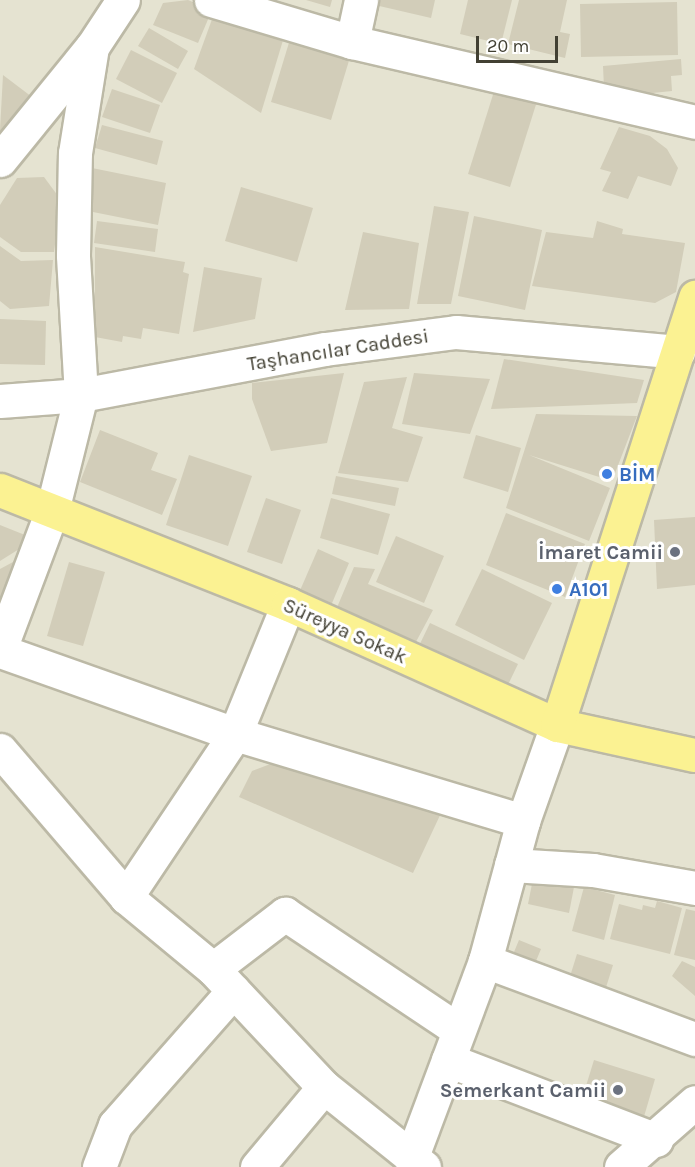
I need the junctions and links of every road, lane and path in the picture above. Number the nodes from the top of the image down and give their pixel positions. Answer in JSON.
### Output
{"nodes":[{"id":1,"x":123,"y":0,"type":"edge"},
{"id":2,"x":211,"y":0,"type":"edge"},
{"id":3,"x":362,"y":0,"type":"edge"},
{"id":4,"x":352,"y":42,"type":"junction"},
{"id":5,"x":92,"y":47,"type":"junction"},
{"id":6,"x":695,"y":122,"type":"edge"},
{"id":7,"x":0,"y":160,"type":"edge"},
{"id":8,"x":695,"y":297,"type":"edge"},
{"id":9,"x":678,"y":352,"type":"junction"},
{"id":10,"x":81,"y":395,"type":"junction"},
{"id":11,"x":0,"y":401,"type":"edge"},
{"id":12,"x":0,"y":490,"type":"edge"},
{"id":13,"x":52,"y":510,"type":"junction"},
{"id":14,"x":288,"y":604,"type":"junction"},
{"id":15,"x":0,"y":650,"type":"edge"},
{"id":16,"x":557,"y":725,"type":"junction"},
{"id":17,"x":235,"y":734,"type":"junction"},
{"id":18,"x":0,"y":750,"type":"edge"},
{"id":19,"x":695,"y":755,"type":"edge"},
{"id":20,"x":523,"y":821,"type":"junction"},
{"id":21,"x":511,"y":865,"type":"junction"},
{"id":22,"x":695,"y":888,"type":"edge"},
{"id":23,"x":126,"y":897,"type":"junction"},
{"id":24,"x":485,"y":961,"type":"junction"},
{"id":25,"x":223,"y":980,"type":"junction"},
{"id":26,"x":695,"y":1039,"type":"edge"},
{"id":27,"x":453,"y":1045,"type":"junction"},
{"id":28,"x":324,"y":1087,"type":"junction"},
{"id":29,"x":695,"y":1102,"type":"edge"},
{"id":30,"x":656,"y":1140,"type":"junction"},
{"id":31,"x":417,"y":1163,"type":"edge"},
{"id":32,"x":99,"y":1167,"type":"edge"},
{"id":33,"x":257,"y":1167,"type":"edge"},
{"id":34,"x":621,"y":1167,"type":"edge"}],
"edges":[{"from":1,"to":5,"type":"street"},
{"from":2,"to":4,"type":"street"},
{"from":3,"to":4,"type":"street"},
{"from":4,"to":6,"type":"street"},
{"from":5,"to":7,"type":"street"},
{"from":5,"to":10,"type":"street"},
{"from":8,"to":9,"type":"main road"},
{"from":9,"to":10,"type":"street","name":"Taşhancılar Caddesi"},
{"from":9,"to":16,"type":"main road"},
{"from":10,"to":11,"type":"street","name":"Taşhancılar Caddesi"},
{"from":10,"to":13,"type":"street"},
{"from":12,"to":13,"type":"main road","name":"Süreyya Sokak"},
{"from":13,"to":14,"type":"main road","name":"Süreyya Sokak"},
{"from":13,"to":15,"type":"street"},
{"from":14,"to":16,"type":"main road","name":"Süreyya Sokak"},
{"from":14,"to":17,"type":"street"},
{"from":15,"to":17,"type":"street"},
{"from":16,"to":19,"type":"main road","name":"Süreyya Sokak"},
{"from":16,"to":20,"type":"street"},
{"from":17,"to":20,"type":"street"},
{"from":17,"to":23,"type":"street"},
{"from":18,"to":23,"type":"street"},
{"from":20,"to":21,"type":"street"},
{"from":21,"to":22,"type":"street"},
{"from":21,"to":24,"type":"street"},
{"from":23,"to":25,"type":"street"},
{"from":24,"to":26,"type":"street"},
{"from":24,"to":27,"type":"street"},
{"from":25,"to":27,"type":"street"},
{"from":25,"to":28,"type":"street"},
{"from":25,"to":32,"type":"street"},
{"from":27,"to":30,"type":"street"},
{"from":27,"to":31,"type":"street"},
{"from":28,"to":31,"type":"street"},
{"from":28,"to":33,"type":"street"},
{"from":29,"to":30,"type":"street"},
{"from":30,"to":34,"type":"street"}]}
